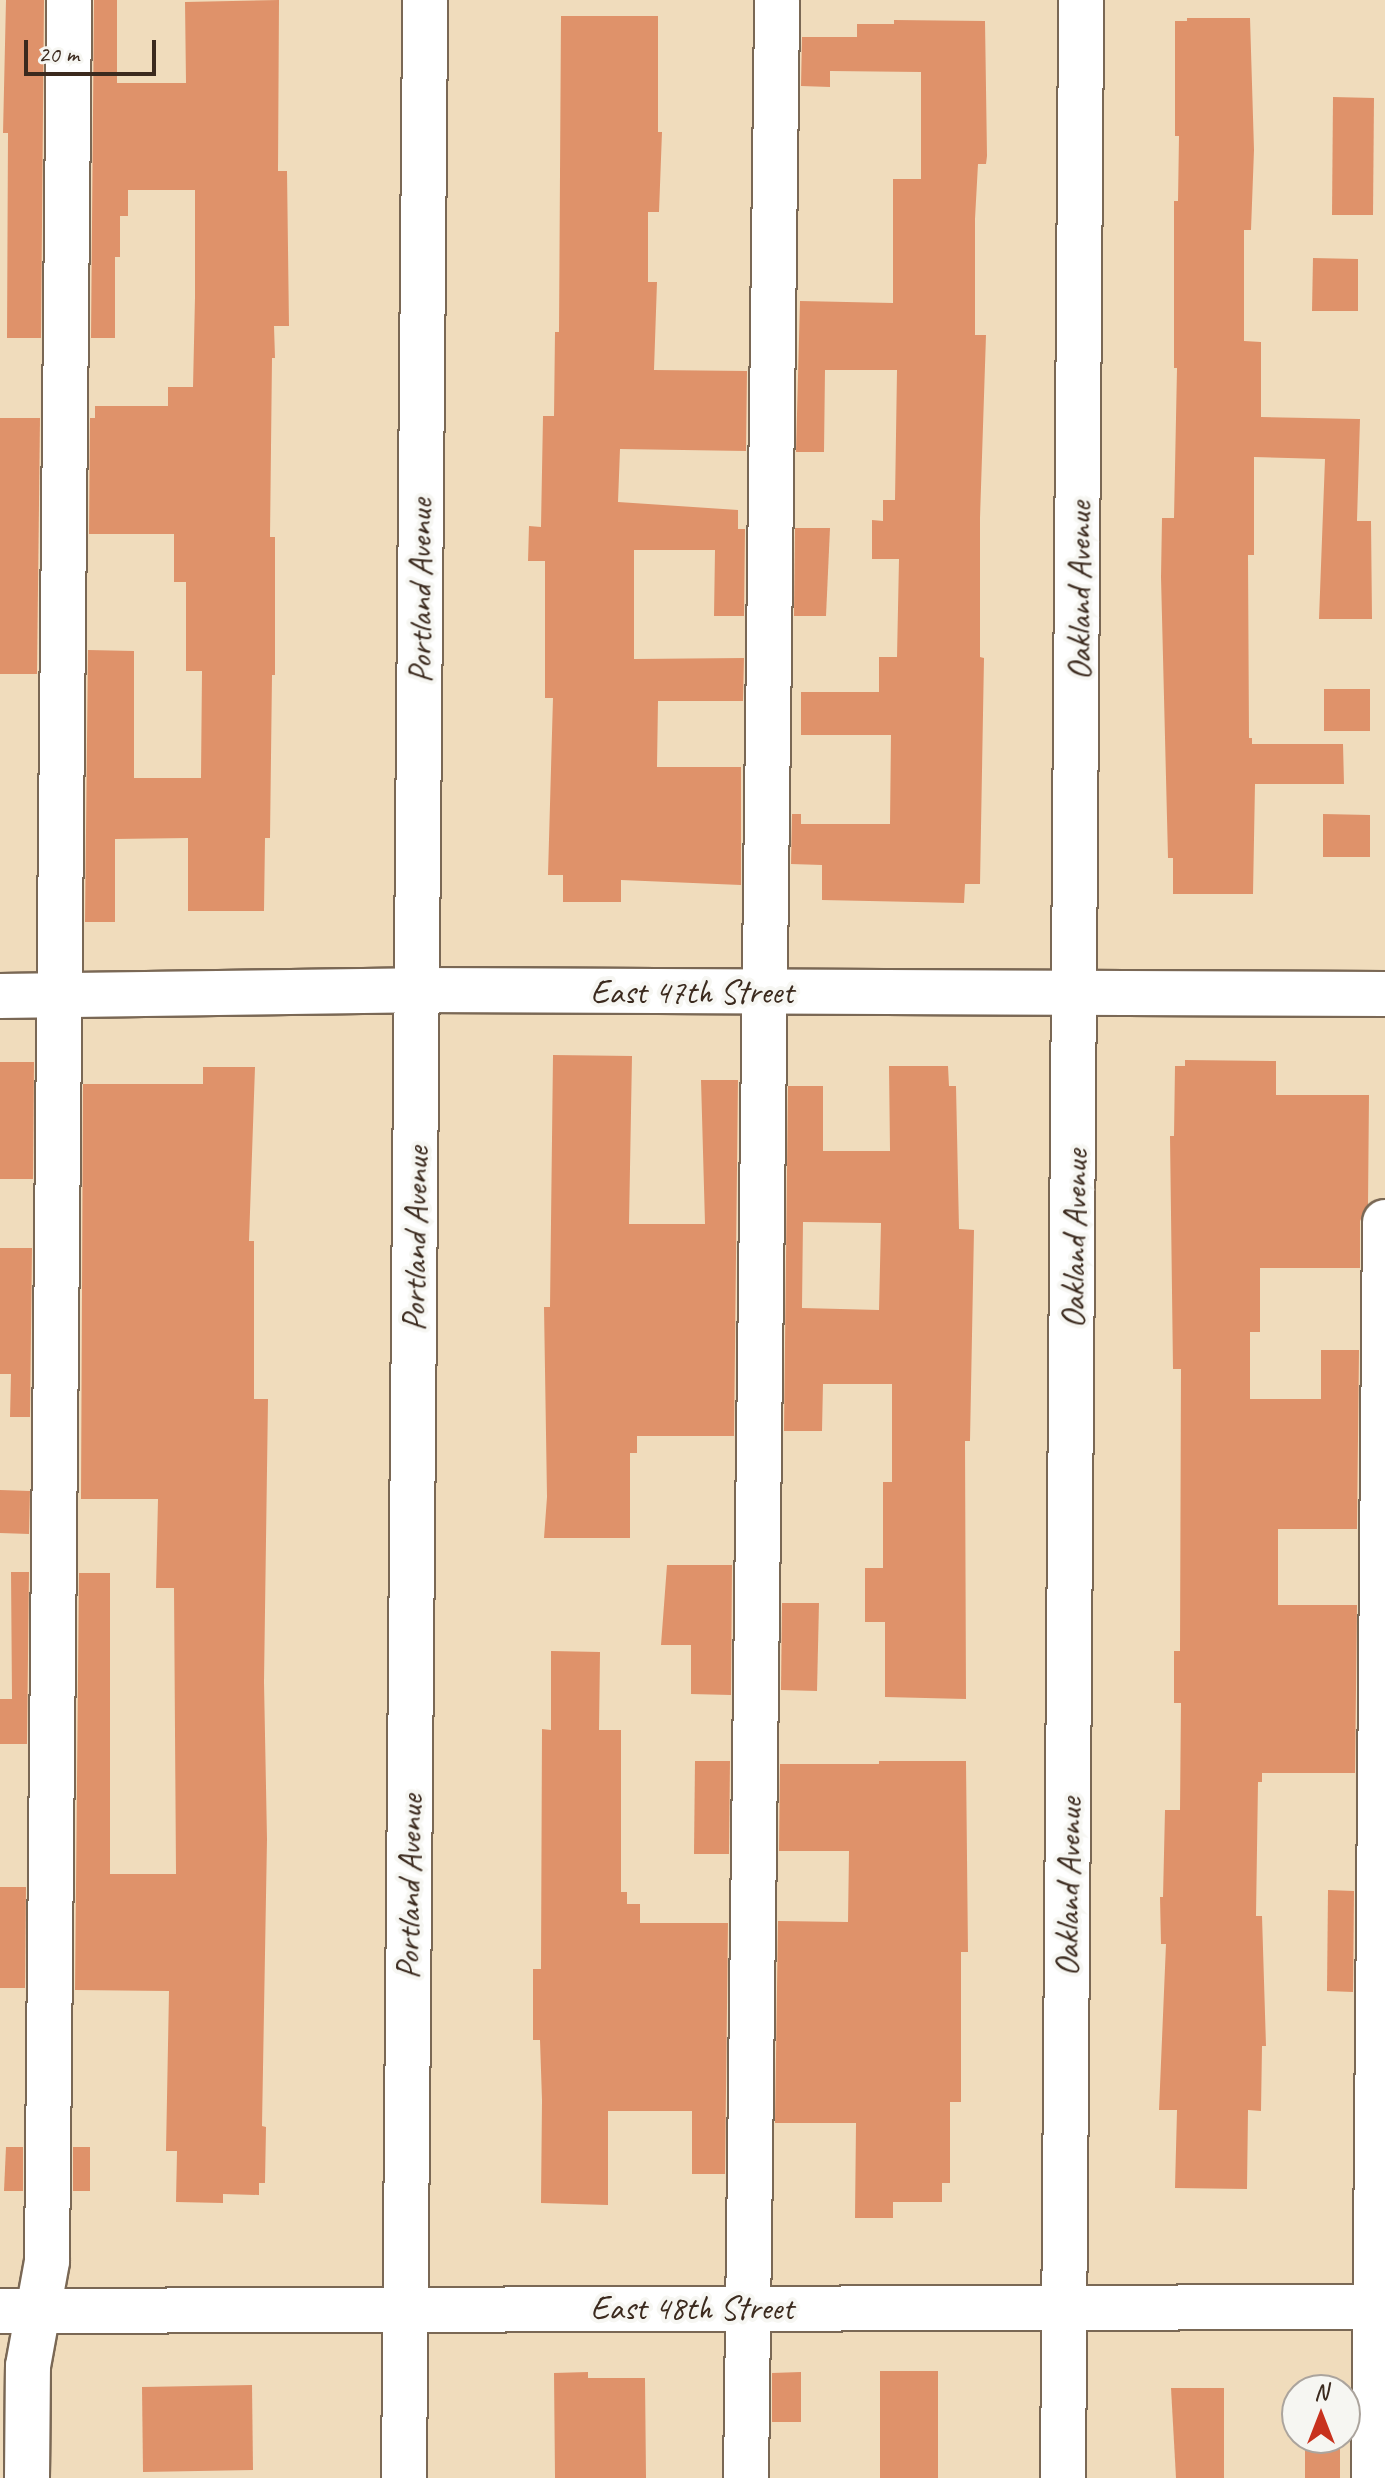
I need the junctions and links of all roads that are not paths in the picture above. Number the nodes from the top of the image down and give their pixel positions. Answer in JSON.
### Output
{"nodes":[{"id":1,"x":69,"y":0,"type":"edge"},
{"id":2,"x":425,"y":0,"type":"edge"},
{"id":3,"x":777,"y":0,"type":"edge"},
{"id":4,"x":1081,"y":0,"type":"edge"},
{"id":5,"x":417,"y":990,"type":"junction"},
{"id":6,"x":764,"y":992,"type":"junction"},
{"id":7,"x":1076,"y":993,"type":"junction"},
{"id":8,"x":1385,"y":994,"type":"edge"},
{"id":9,"x":61,"y":995,"type":"junction"},
{"id":10,"x":0,"y":996,"type":"edge"},
{"id":11,"x":1385,"y":1222,"type":"edge"},
{"id":12,"x":1064,"y":2307,"type":"junction"},
{"id":13,"x":1381,"y":2307,"type":"edge"},
{"id":14,"x":405,"y":2308,"type":"junction"},
{"id":15,"x":749,"y":2308,"type":"junction"},
{"id":16,"x":18,"y":2310,"type":"edge"},
{"id":17,"x":27,"y":2478,"type":"edge"},
{"id":18,"x":404,"y":2478,"type":"edge"},
{"id":19,"x":746,"y":2478,"type":"edge"},
{"id":20,"x":1063,"y":2478,"type":"edge"},
{"id":21,"x":1374,"y":2478,"type":"edge"}],
"edges":[{"from":1,"to":9,"type":"street"},
{"from":2,"to":5,"type":"street","name":"Portland Avenue"},
{"from":3,"to":6,"type":"street"},
{"from":4,"to":7,"type":"street","name":"Oakland Avenue"},
{"from":5,"to":6,"type":"street","name":"East 47th Street"},
{"from":5,"to":9,"type":"street","name":"East 47th Street"},
{"from":5,"to":14,"type":"street","name":"Portland Avenue"},
{"from":6,"to":7,"type":"street","name":"East 47th Street"},
{"from":6,"to":15,"type":"street"},
{"from":7,"to":8,"type":"street","name":"East 47th Street"},
{"from":7,"to":12,"type":"street","name":"Oakland Avenue"},
{"from":9,"to":10,"type":"street","name":"East 47th Street"},
{"from":9,"to":16,"type":"street"},
{"from":11,"to":13,"type":"street"},
{"from":12,"to":13,"type":"street","name":"East 48th Street"},
{"from":12,"to":15,"type":"street","name":"East 48th Street"},
{"from":12,"to":20,"type":"street","name":"Oakland Avenue"},
{"from":13,"to":21,"type":"street"},
{"from":14,"to":15,"type":"street","name":"East 48th Street"},
{"from":14,"to":16,"type":"street","name":"East 48th Street"},
{"from":14,"to":18,"type":"street","name":"Portland Avenue"},
{"from":15,"to":19,"type":"street"},
{"from":16,"to":17,"type":"street"}]}
